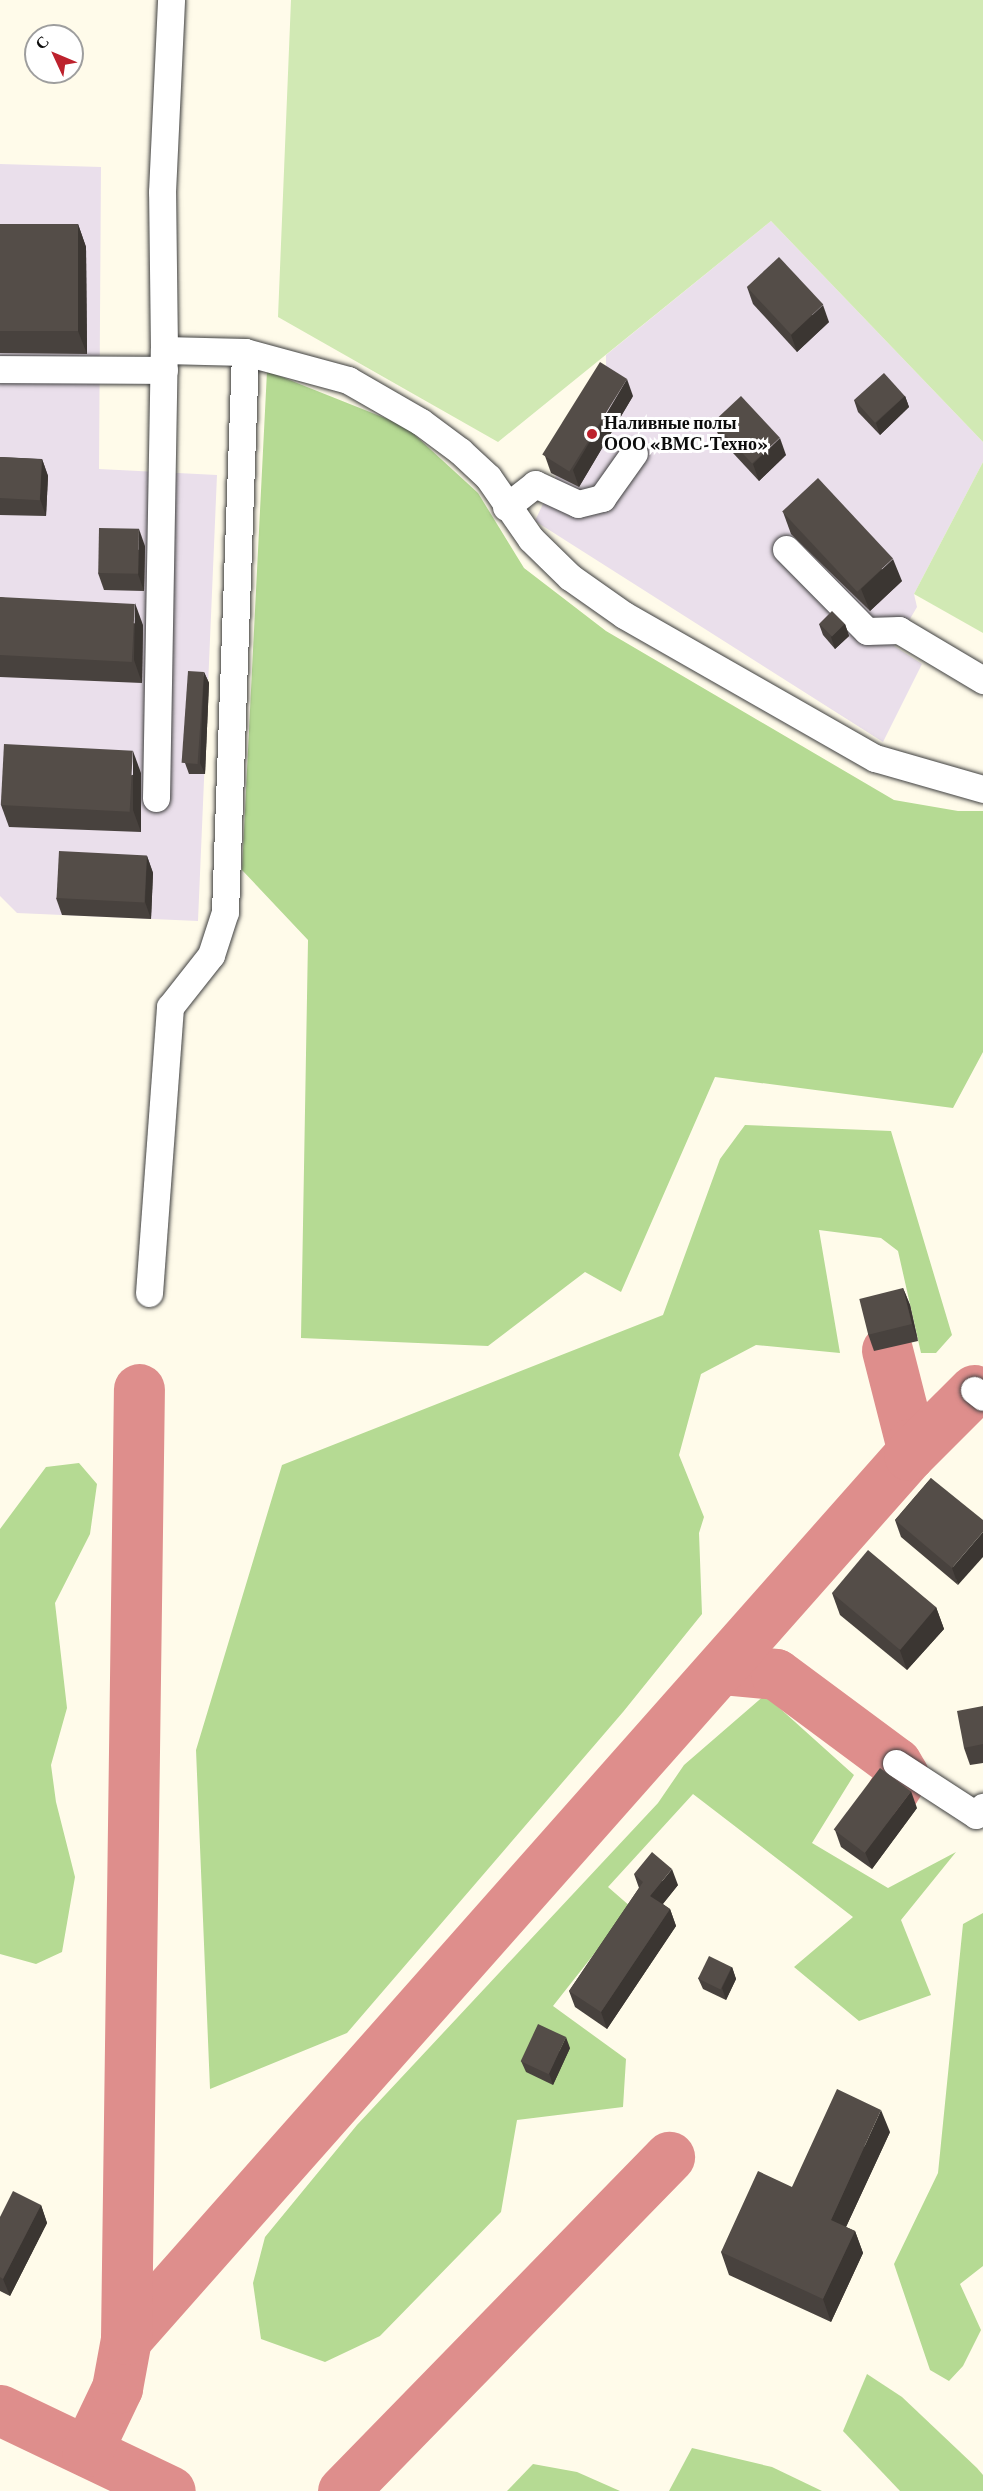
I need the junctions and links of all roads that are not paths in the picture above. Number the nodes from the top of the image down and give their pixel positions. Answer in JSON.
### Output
{"nodes":[{"id":1,"x":171,"y":0,"type":"edge"},
{"id":2,"x":245,"y":352,"type":"junction"},
{"id":3,"x":164,"y":360,"type":"junction"},
{"id":4,"x":0,"y":369,"type":"edge"},
{"id":5,"x":634,"y":453,"type":"dead end"},
{"id":6,"x":506,"y":507,"type":"junction"},
{"id":7,"x":786,"y":549,"type":"dead end"},
{"id":8,"x":983,"y":680,"type":"edge"},
{"id":9,"x":983,"y":789,"type":"edge"},
{"id":10,"x":156,"y":798,"type":"dead end"},
{"id":11,"x":149,"y":1293,"type":"dead end"},
{"id":12,"x":896,"y":1763,"type":"dead end"},
{"id":13,"x":983,"y":1807,"type":"edge"}],
"edges":[{"from":1,"to":3,"type":"street"},
{"from":2,"to":3,"type":"street"},
{"from":2,"to":6,"type":"street"},
{"from":2,"to":11,"type":"street"},
{"from":3,"to":4,"type":"street"},
{"from":3,"to":10,"type":"street"},
{"from":5,"to":6,"type":"street"},
{"from":6,"to":9,"type":"street"},
{"from":7,"to":8,"type":"street"},
{"from":12,"to":13,"type":"street"}]}
